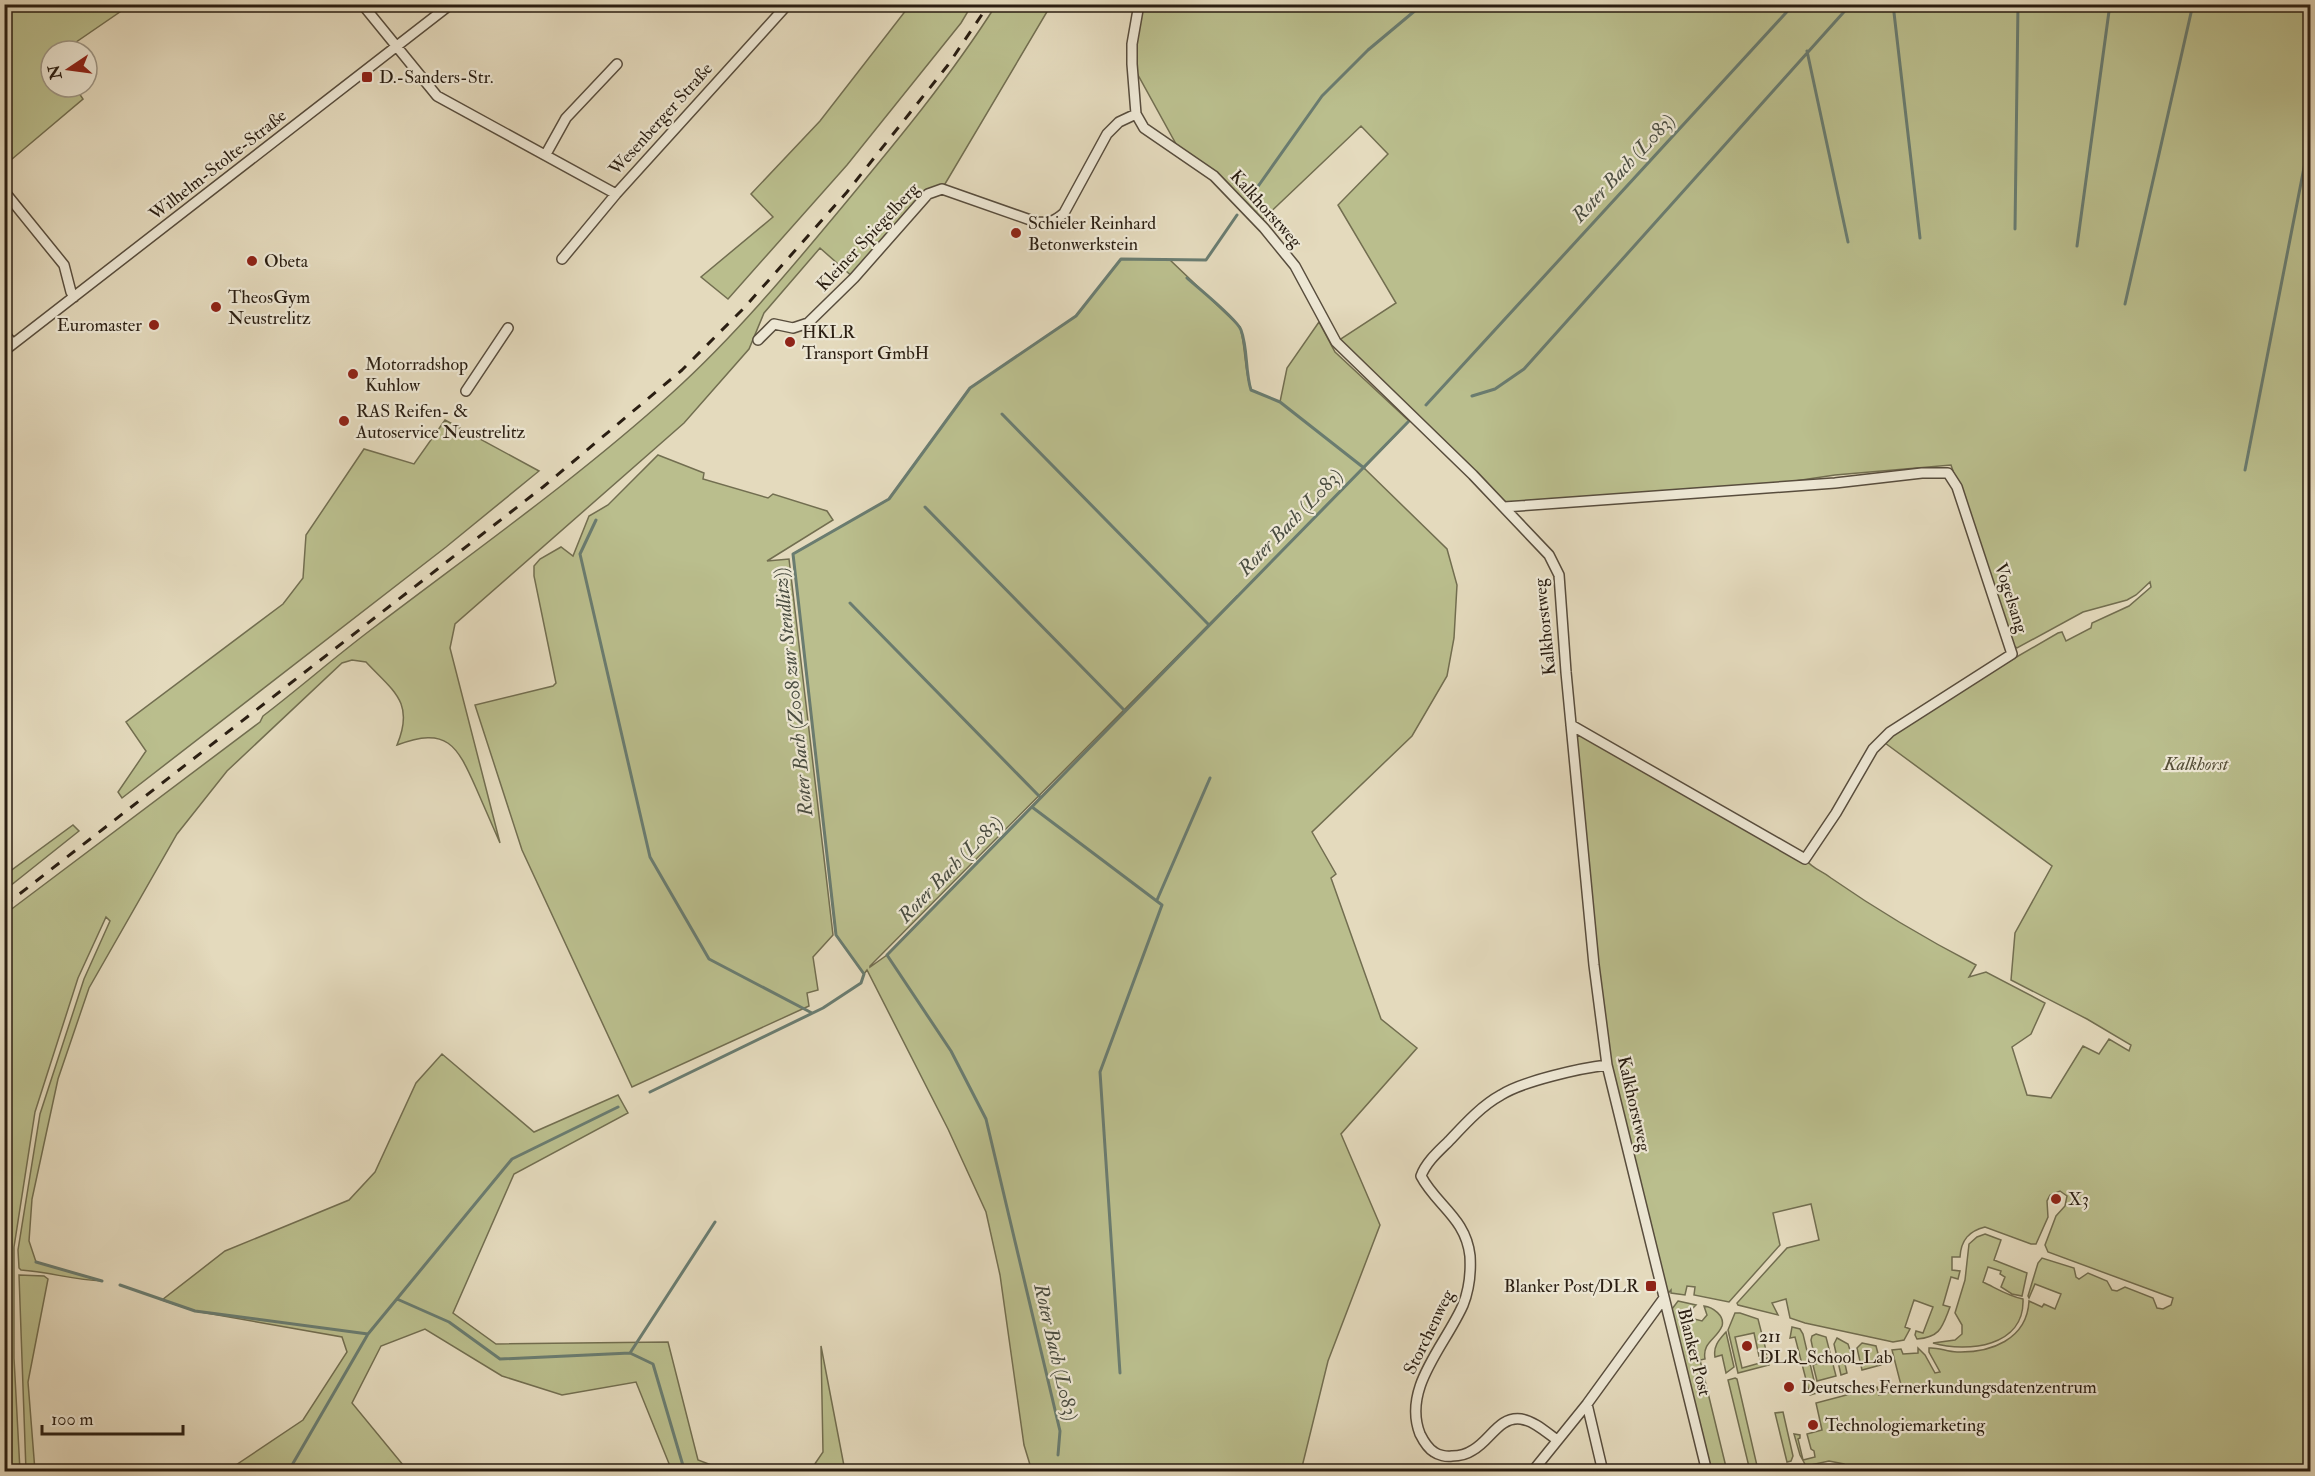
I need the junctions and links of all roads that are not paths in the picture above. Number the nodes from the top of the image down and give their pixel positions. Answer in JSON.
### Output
{"nodes":[{"id":1,"x":362,"y":4,"type":"edge"},
{"id":2,"x":451,"y":4,"type":"edge"},
{"id":3,"x":788,"y":4,"type":"edge"},
{"id":4,"x":1139,"y":4,"type":"edge"},
{"id":5,"x":396,"y":47,"type":"junction"},
{"id":6,"x":617,"y":64,"type":"dead end"},
{"id":7,"x":1136,"y":114,"type":"junction"},
{"id":8,"x":546,"y":154,"type":"junction"},
{"id":9,"x":4,"y":191,"type":"edge"},
{"id":10,"x":616,"y":194,"type":"junction"},
{"id":11,"x":562,"y":259,"type":"dead end"},
{"id":12,"x":74,"y":297,"type":"junction"},
{"id":13,"x":508,"y":328,"type":"dead end"},
{"id":14,"x":4,"y":333,"type":"edge"},
{"id":15,"x":758,"y":340,"type":"dead end"},
{"id":16,"x":14,"y":344,"type":"junction"},
{"id":17,"x":4,"y":351,"type":"edge"},
{"id":18,"x":466,"y":391,"type":"dead end"},
{"id":19,"x":1504,"y":507,"type":"junction"},
{"id":20,"x":1571,"y":724,"type":"junction"},
{"id":21,"x":1607,"y":1065,"type":"junction"},
{"id":22,"x":1664,"y":1298,"type":"junction"},
{"id":23,"x":1587,"y":1404,"type":"junction"},
{"id":24,"x":1557,"y":1440,"type":"junction"},
{"id":25,"x":1532,"y":1472,"type":"edge"},
{"id":26,"x":1603,"y":1472,"type":"edge"},
{"id":27,"x":1707,"y":1472,"type":"edge"}],
"edges":[{"from":1,"to":5,"type":"street"},
{"from":2,"to":5,"type":"street","name":"Wilhelm-Stolte-Straße"},
{"from":3,"to":10,"type":"street","name":"Wesenberger Straße"},
{"from":4,"to":7,"type":"street"},
{"from":5,"to":8,"type":"street"},
{"from":5,"to":12,"type":"street","name":"Wilhelm-Stolte-Straße"},
{"from":6,"to":8,"type":"street"},
{"from":7,"to":15,"type":"street","name":"Kleiner Spiegelberg"},
{"from":7,"to":19,"type":"street","name":"Kalkhorstweg"},
{"from":8,"to":10,"type":"street"},
{"from":9,"to":12,"type":"street"},
{"from":10,"to":11,"type":"street","name":"Wesenberger Straße"},
{"from":12,"to":16,"type":"street","name":"Wilhelm-Stolte-Straße"},
{"from":13,"to":18,"type":"street"},
{"from":14,"to":16,"type":"street"},
{"from":16,"to":17,"type":"street","name":"Wilhelm-Stolte-Straße"},
{"from":19,"to":20,"type":"street","name":"Kalkhorstweg"},
{"from":19,"to":20,"type":"street","name":"Vogelsang"},
{"from":20,"to":21,"type":"street","name":"Kalkhorstweg"},
{"from":21,"to":22,"type":"street","name":"Kalkhorstweg"},
{"from":21,"to":24,"type":"street","name":"Storchenweg"},
{"from":22,"to":23,"type":"street","name":"Blanker Post"},
{"from":22,"to":27,"type":"street","name":"Blanker Post"},
{"from":23,"to":24,"type":"street","name":"Blanker Post"},
{"from":23,"to":26,"type":"street"},
{"from":24,"to":25,"type":"street","name":"Blanker Post"}]}
